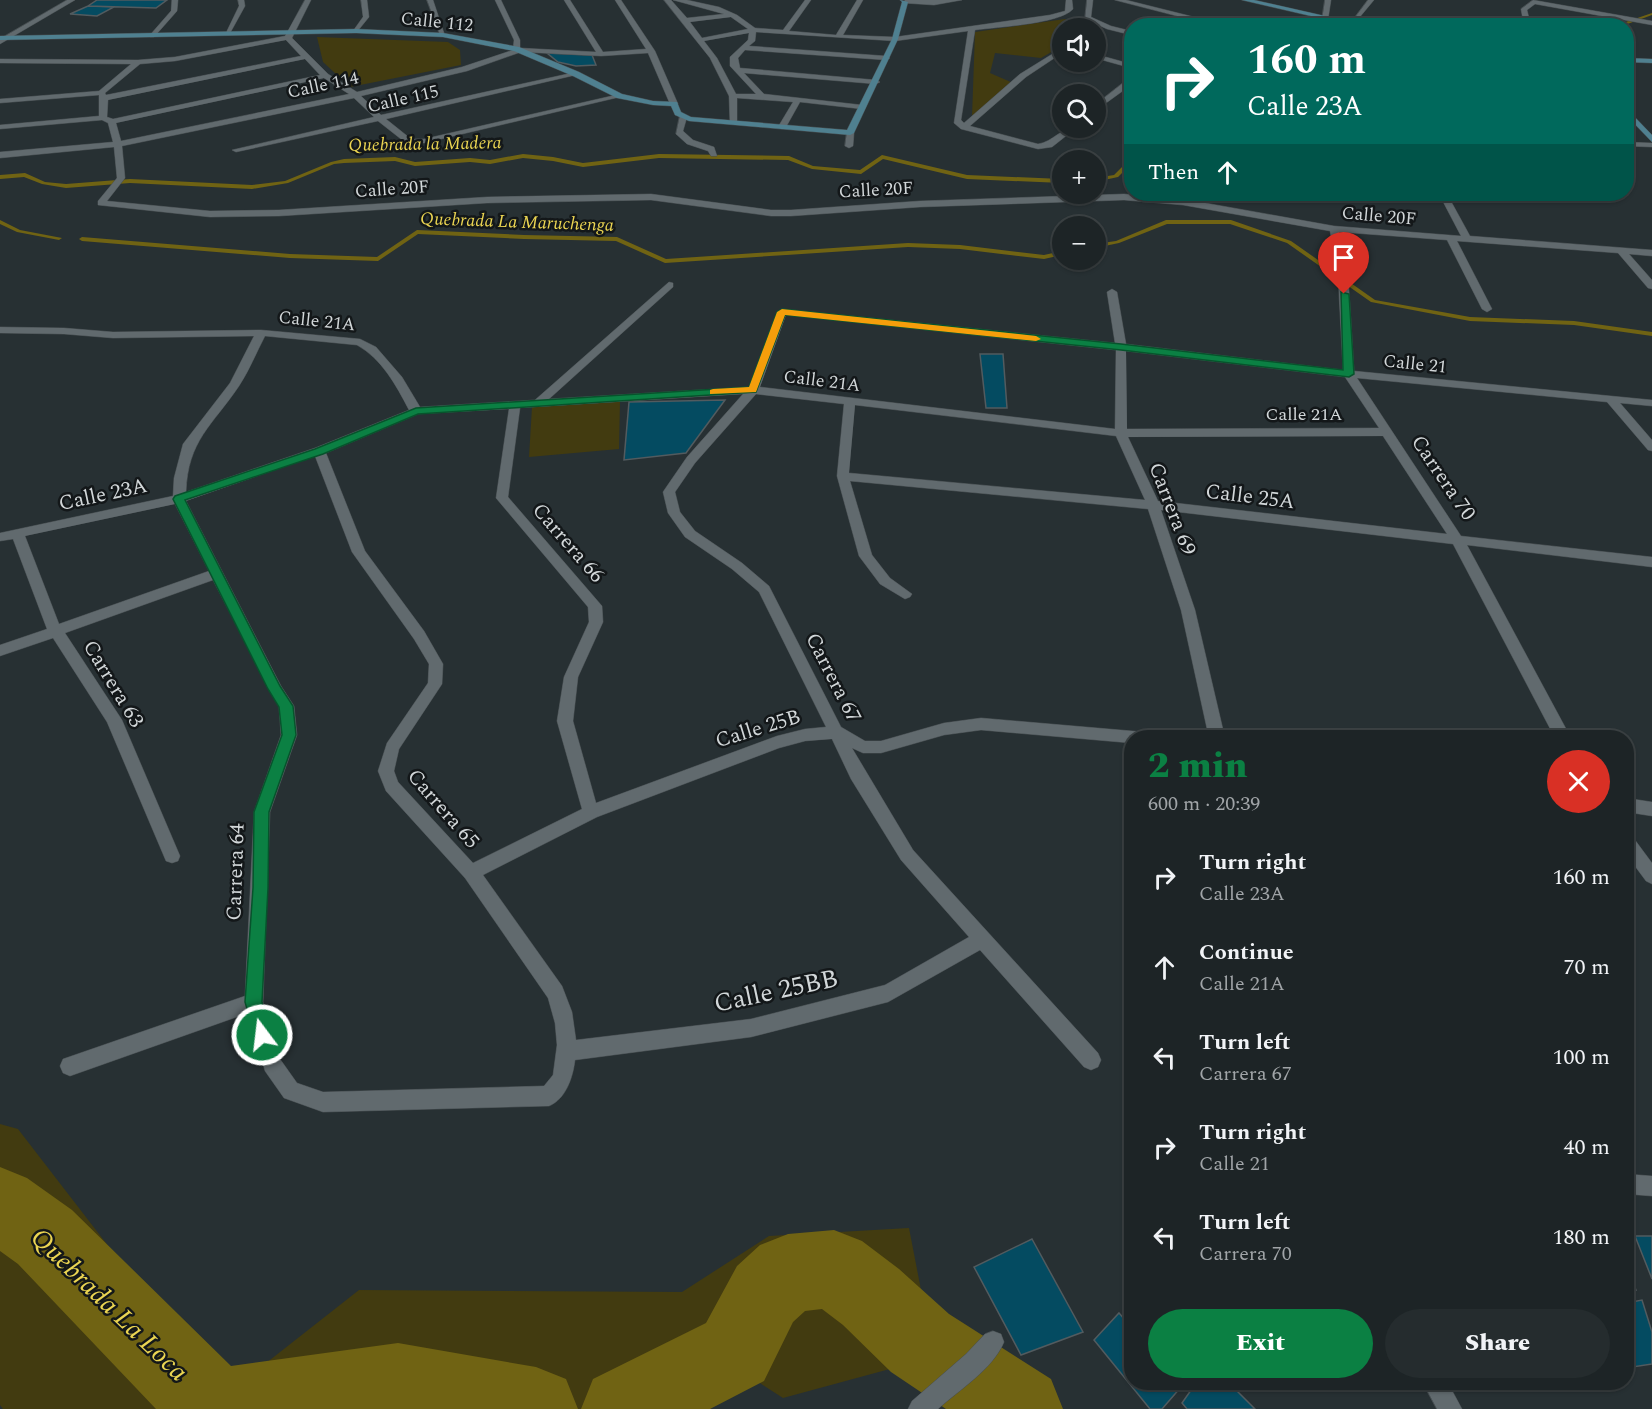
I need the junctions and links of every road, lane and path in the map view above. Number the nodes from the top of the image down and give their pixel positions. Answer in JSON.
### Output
{"nodes":[{"id":1,"x":72,"y":0,"type":"edge"},
{"id":2,"x":175,"y":0,"type":"edge"},
{"id":3,"x":241,"y":0,"type":"edge"},
{"id":4,"x":308,"y":0,"type":"edge"},
{"id":5,"x":364,"y":0,"type":"edge"},
{"id":6,"x":430,"y":0,"type":"edge"},
{"id":7,"x":498,"y":0,"type":"edge"},
{"id":8,"x":567,"y":0,"type":"edge"},
{"id":9,"x":618,"y":0,"type":"edge"},
{"id":10,"x":667,"y":0,"type":"edge"},
{"id":11,"x":676,"y":0,"type":"edge"},
{"id":12,"x":808,"y":0,"type":"edge"},
{"id":13,"x":849,"y":0,"type":"edge"},
{"id":14,"x":959,"y":0,"type":"edge"},
{"id":15,"x":1069,"y":0,"type":"edge"},
{"id":16,"x":1090,"y":0,"type":"edge"},
{"id":17,"x":1118,"y":0,"type":"edge"},
{"id":18,"x":1245,"y":0,"type":"edge"},
{"id":19,"x":1328,"y":0,"type":"edge"},
{"id":20,"x":1371,"y":0,"type":"edge"},
{"id":21,"x":864,"y":1,"type":"edge"},
{"id":22,"x":904,"y":1,"type":"edge"},
{"id":23,"x":1536,"y":1,"type":"edge"},
{"id":24,"x":736,"y":15,"type":"junction"},
{"id":25,"x":1193,"y":18,"type":"edge"},
{"id":26,"x":1310,"y":18,"type":"edge"},
{"id":27,"x":1325,"y":18,"type":"edge"},
{"id":28,"x":1356,"y":18,"type":"edge"},
{"id":29,"x":1526,"y":18,"type":"edge"},
{"id":30,"x":1626,"y":18,"type":"edge"},
{"id":31,"x":685,"y":20,"type":"junction"},
{"id":32,"x":1634,"y":20,"type":"edge"},
{"id":33,"x":1652,"y":23,"type":"edge"},
{"id":34,"x":1109,"y":28,"type":"junction"},
{"id":35,"x":972,"y":29,"type":"junction"},
{"id":36,"x":1106,"y":29,"type":"edge"},
{"id":37,"x":753,"y":30,"type":"junction"},
{"id":38,"x":357,"y":31,"type":"junction"},
{"id":39,"x":1124,"y":31,"type":"edge"},
{"id":40,"x":785,"y":32,"type":"junction"},
{"id":41,"x":227,"y":34,"type":"junction"},
{"id":42,"x":443,"y":34,"type":"junction"},
{"id":43,"x":290,"y":35,"type":"junction"},
{"id":44,"x":152,"y":36,"type":"junction"},
{"id":45,"x":838,"y":38,"type":"junction"},
{"id":46,"x":2,"y":39,"type":"edge"},
{"id":47,"x":895,"y":39,"type":"junction"},
{"id":48,"x":701,"y":40,"type":"junction"},
{"id":49,"x":742,"y":48,"type":"junction"},
{"id":50,"x":518,"y":50,"type":"junction"},
{"id":51,"x":651,"y":51,"type":"junction"},
{"id":52,"x":601,"y":54,"type":"junction"},
{"id":53,"x":1052,"y":54,"type":"edge"},
{"id":54,"x":306,"y":57,"type":"junction"},
{"id":55,"x":886,"y":58,"type":"junction"},
{"id":56,"x":1106,"y":59,"type":"edge"},
{"id":57,"x":1634,"y":60,"type":"edge"},
{"id":58,"x":0,"y":61,"type":"edge"},
{"id":59,"x":1652,"y":61,"type":"edge"},
{"id":60,"x":138,"y":62,"type":"junction"},
{"id":61,"x":1124,"y":64,"type":"edge"},
{"id":62,"x":738,"y":70,"type":"junction"},
{"id":63,"x":576,"y":74,"type":"junction"},
{"id":64,"x":325,"y":76,"type":"junction"},
{"id":65,"x":876,"y":82,"type":"junction"},
{"id":66,"x":1124,"y":86,"type":"edge"},
{"id":67,"x":356,"y":95,"type":"junction"},
{"id":68,"x":102,"y":96,"type":"junction"},
{"id":69,"x":620,"y":96,"type":"junction"},
{"id":70,"x":733,"y":96,"type":"junction"},
{"id":71,"x":762,"y":96,"type":"junction"},
{"id":72,"x":1106,"y":100,"type":"edge"},
{"id":73,"x":0,"y":101,"type":"edge"},
{"id":74,"x":798,"y":101,"type":"junction"},
{"id":75,"x":674,"y":104,"type":"junction"},
{"id":76,"x":862,"y":107,"type":"junction"},
{"id":77,"x":683,"y":117,"type":"junction"},
{"id":78,"x":103,"y":118,"type":"junction"},
{"id":79,"x":381,"y":119,"type":"junction"},
{"id":80,"x":1634,"y":119,"type":"edge"},
{"id":81,"x":112,"y":122,"type":"junction"},
{"id":82,"x":733,"y":122,"type":"junction"},
{"id":83,"x":964,"y":126,"type":"junction"},
{"id":84,"x":0,"y":127,"type":"edge"},
{"id":85,"x":782,"y":127,"type":"junction"},
{"id":86,"x":850,"y":133,"type":"junction"},
{"id":87,"x":1058,"y":138,"type":"edge"},
{"id":88,"x":1652,"y":140,"type":"edge"},
{"id":89,"x":118,"y":144,"type":"junction"},
{"id":90,"x":1634,"y":144,"type":"edge"},
{"id":91,"x":1652,"y":145,"type":"edge"},
{"id":92,"x":849,"y":146,"type":"dead end"},
{"id":93,"x":236,"y":150,"type":"dead end"},
{"id":94,"x":714,"y":154,"type":"dead end"},
{"id":95,"x":0,"y":155,"type":"edge"},
{"id":96,"x":1124,"y":197,"type":"edge"},
{"id":97,"x":1171,"y":201,"type":"edge"},
{"id":98,"x":1447,"y":201,"type":"edge"},
{"id":99,"x":1334,"y":230,"type":"junction"},
{"id":100,"x":1451,"y":239,"type":"junction"},
{"id":101,"x":1467,"y":239,"type":"junction"},
{"id":102,"x":1622,"y":252,"type":"junction"},
{"id":103,"x":1652,"y":253,"type":"edge"},
{"id":104,"x":669,"y":285,"type":"dead end"},
{"id":105,"x":1652,"y":286,"type":"edge"},
{"id":106,"x":1112,"y":292,"type":"dead end"},
{"id":107,"x":1487,"y":309,"type":"dead end"},
{"id":108,"x":782,"y":312,"type":"joint"},
{"id":109,"x":0,"y":330,"type":"edge"},
{"id":110,"x":261,"y":333,"type":"junction"},
{"id":111,"x":1121,"y":347,"type":"junction"},
{"id":112,"x":1349,"y":374,"type":"junction"},
{"id":113,"x":753,"y":390,"type":"junction"},
{"id":114,"x":1611,"y":400,"type":"junction"},
{"id":115,"x":539,"y":402,"type":"junction"},
{"id":116,"x":850,"y":402,"type":"junction"},
{"id":117,"x":1652,"y":403,"type":"edge"},
{"id":118,"x":515,"y":404,"type":"junction"},
{"id":119,"x":416,"y":411,"type":"junction"},
{"id":120,"x":1385,"y":432,"type":"junction"},
{"id":121,"x":1121,"y":433,"type":"junction"},
{"id":122,"x":1652,"y":447,"type":"edge"},
{"id":123,"x":319,"y":452,"type":"junction"},
{"id":124,"x":843,"y":476,"type":"junction"},
{"id":125,"x":179,"y":499,"type":"junction"},
{"id":126,"x":1153,"y":505,"type":"junction"},
{"id":127,"x":17,"y":533,"type":"junction"},
{"id":128,"x":0,"y":537,"type":"edge"},
{"id":129,"x":1458,"y":541,"type":"junction"},
{"id":130,"x":1652,"y":562,"type":"edge"},
{"id":131,"x":216,"y":574,"type":"junction"},
{"id":132,"x":905,"y":594,"type":"dead end"},
{"id":133,"x":57,"y":632,"type":"junction"},
{"id":134,"x":0,"y":651,"type":"edge"},
{"id":135,"x":1215,"y":730,"type":"edge"},
{"id":136,"x":1559,"y":730,"type":"edge"},
{"id":137,"x":838,"y":732,"type":"junction"},
{"id":138,"x":1124,"y":736,"type":"edge"},
{"id":139,"x":1634,"y":806,"type":"edge"},
{"id":140,"x":1652,"y":809,"type":"edge"},
{"id":141,"x":591,"y":812,"type":"junction"},
{"id":142,"x":1634,"y":852,"type":"edge"},
{"id":143,"x":172,"y":856,"type":"dead end"},
{"id":144,"x":471,"y":873,"type":"junction"},
{"id":145,"x":1652,"y":876,"type":"edge"},
{"id":146,"x":982,"y":939,"type":"junction"},
{"id":147,"x":254,"y":1002,"type":"junction"},
{"id":148,"x":568,"y":1051,"type":"junction"},
{"id":149,"x":1091,"y":1060,"type":"dead end"},
{"id":150,"x":70,"y":1066,"type":"dead end"},
{"id":151,"x":549,"y":1096,"type":"joint"},
{"id":152,"x":1634,"y":1185,"type":"edge"},
{"id":153,"x":1652,"y":1186,"type":"edge"},
{"id":154,"x":993,"y":1342,"type":"dead end"},
{"id":155,"x":1440,"y":1390,"type":"edge"},
{"id":156,"x":921,"y":1408,"type":"edge"},
{"id":157,"x":1450,"y":1409,"type":"edge"}],
"edges":[{"from":1,"to":46,"type":"street"},
{"from":2,"to":44,"type":"street"},
{"from":3,"to":41,"type":"street"},
{"from":4,"to":43,"type":"street"},
{"from":5,"to":38,"type":"street"},
{"from":6,"to":42,"type":"street"},
{"from":7,"to":50,"type":"street"},
{"from":8,"to":52,"type":"street"},
{"from":9,"to":51,"type":"street"},
{"from":10,"to":31,"type":"street"},
{"from":11,"to":24,"type":"street"},
{"from":12,"to":40,"type":"street"},
{"from":13,"to":21,"type":"street"},
{"from":14,"to":22,"type":"street"},
{"from":15,"to":35,"type":"street"},
{"from":16,"to":34,"type":"street"},
{"from":17,"to":25,"type":"street"},
{"from":18,"to":26,"type":"street"},
{"from":19,"to":27,"type":"street"},
{"from":20,"to":28,"type":"street"},
{"from":21,"to":45,"type":"street"},
{"from":22,"to":47,"type":"street"},
{"from":23,"to":29,"type":"street"},
{"from":23,"to":30,"type":"street"},
{"from":24,"to":31,"type":"street"},
{"from":24,"to":37,"type":"street"},
{"from":31,"to":48,"type":"street"},
{"from":32,"to":33,"type":"street"},
{"from":34,"to":36,"type":"street"},
{"from":34,"to":39,"type":"street"},
{"from":35,"to":47,"type":"street"},
{"from":35,"to":83,"type":"street"},
{"from":37,"to":40,"type":"street"},
{"from":37,"to":48,"type":"street"},
{"from":37,"to":49,"type":"street"},
{"from":38,"to":42,"type":"street","name":"Calle 112"},
{"from":38,"to":43,"type":"street","name":"Calle 112"},
{"from":40,"to":45,"type":"street"},
{"from":41,"to":43,"type":"street","name":"Calle 112"},
{"from":41,"to":44,"type":"street","name":"Calle 112"},
{"from":42,"to":50,"type":"street","name":"Calle 112"},
{"from":43,"to":54,"type":"street"},
{"from":43,"to":60,"type":"street","name":"Calle 112"},
{"from":44,"to":46,"type":"street","name":"Calle 112"},
{"from":45,"to":47,"type":"street"},
{"from":47,"to":55,"type":"street"},
{"from":48,"to":70,"type":"street"},
{"from":49,"to":55,"type":"street"},
{"from":49,"to":62,"type":"street"},
{"from":50,"to":52,"type":"street","name":"Calle 114"},
{"from":50,"to":63,"type":"street","name":"Calle 112"},
{"from":50,"to":67,"type":"street","name":"Calle 114"},
{"from":51,"to":52,"type":"street","name":"Calle 114"},
{"from":51,"to":75,"type":"street"},
{"from":53,"to":83,"type":"street"},
{"from":54,"to":64,"type":"street"},
{"from":54,"to":68,"type":"street"},
{"from":55,"to":65,"type":"street"},
{"from":56,"to":61,"type":"street"},
{"from":57,"to":59,"type":"street"},
{"from":58,"to":60,"type":"street","name":"Calle 112"},
{"from":60,"to":68,"type":"street"},
{"from":62,"to":65,"type":"street"},
{"from":62,"to":71,"type":"street"},
{"from":63,"to":69,"type":"street","name":"Calle 112"},
{"from":63,"to":79,"type":"street","name":"Calle 115"},
{"from":64,"to":67,"type":"street"},
{"from":64,"to":81,"type":"street"},
{"from":65,"to":76,"type":"street"},
{"from":66,"to":72,"type":"street"},
{"from":67,"to":79,"type":"street"},
{"from":67,"to":89,"type":"street","name":"Calle 114"},
{"from":68,"to":73,"type":"street"},
{"from":68,"to":78,"type":"street"},
{"from":69,"to":75,"type":"street","name":"Calle 112"},
{"from":69,"to":79,"type":"street"},
{"from":70,"to":71,"type":"street"},
{"from":70,"to":82,"type":"street"},
{"from":71,"to":74,"type":"street"},
{"from":74,"to":76,"type":"street"},
{"from":74,"to":85,"type":"street"},
{"from":75,"to":77,"type":"street"},
{"from":76,"to":86,"type":"street"},
{"from":77,"to":82,"type":"street"},
{"from":77,"to":94,"type":"street"},
{"from":78,"to":81,"type":"street"},
{"from":78,"to":84,"type":"street"},
{"from":79,"to":93,"type":"street","name":"Calle 115"},
{"from":80,"to":88,"type":"street"},
{"from":81,"to":89,"type":"street"},
{"from":82,"to":85,"type":"street"},
{"from":83,"to":87,"type":"street"},
{"from":85,"to":86,"type":"street"},
{"from":86,"to":92,"type":"street"},
{"from":89,"to":95,"type":"street","name":"Calle 114"},
{"from":89,"to":96,"type":"street","name":"Calle 20F"},
{"from":90,"to":91,"type":"street"},
{"from":97,"to":99,"type":"street","name":"Calle 20F"},
{"from":98,"to":101,"type":"street"},
{"from":99,"to":100,"type":"street","name":"Calle 20F"},
{"from":99,"to":112,"type":"street","name":"Carrera 70"},
{"from":100,"to":101,"type":"street","name":"Calle 20F"},
{"from":100,"to":107,"type":"street"},
{"from":101,"to":102,"type":"street","name":"Calle 20F"},
{"from":102,"to":103,"type":"street","name":"Calle 20F"},
{"from":102,"to":105,"type":"street"},
{"from":104,"to":115,"type":"street"},
{"from":106,"to":111,"type":"street","name":"Carrera 69"},
{"from":108,"to":111,"type":"street","name":"Calle 21"},
{"from":108,"to":113,"type":"street","name":"Carrera 67"},
{"from":109,"to":110,"type":"street","name":"Calle 21A"},
{"from":110,"to":119,"type":"street","name":"Calle 21A"},
{"from":110,"to":125,"type":"street"},
{"from":111,"to":112,"type":"street","name":"Calle 21"},
{"from":111,"to":121,"type":"street","name":"Carrera 69"},
{"from":112,"to":114,"type":"street","name":"Calle 21"},
{"from":112,"to":120,"type":"street","name":"Carrera 70"},
{"from":113,"to":115,"type":"street","name":"Calle 21A"},
{"from":113,"to":116,"type":"street","name":"Calle 21A"},
{"from":113,"to":137,"type":"street","name":"Carrera 67"},
{"from":114,"to":117,"type":"street","name":"Calle 21"},
{"from":114,"to":122,"type":"street"},
{"from":115,"to":118,"type":"street","name":"Calle 21A"},
{"from":116,"to":121,"type":"street","name":"Calle 21A"},
{"from":116,"to":124,"type":"street"},
{"from":118,"to":119,"type":"street","name":"Calle 21A"},
{"from":118,"to":141,"type":"street","name":"Carrera 66"},
{"from":119,"to":123,"type":"street","name":"Calle 23A"},
{"from":120,"to":121,"type":"street","name":"Calle 21A"},
{"from":120,"to":129,"type":"street","name":"Carrera 70"},
{"from":121,"to":126,"type":"street","name":"Carrera 69"},
{"from":123,"to":125,"type":"street","name":"Calle 23A"},
{"from":123,"to":144,"type":"street","name":"Carrera 65"},
{"from":124,"to":126,"type":"street","name":"Calle 25A"},
{"from":124,"to":132,"type":"street"},
{"from":125,"to":127,"type":"street","name":"Calle 23A"},
{"from":125,"to":131,"type":"street","name":"Carrera 64"},
{"from":126,"to":129,"type":"street","name":"Calle 25A"},
{"from":126,"to":135,"type":"street","name":"Carrera 69"},
{"from":127,"to":128,"type":"street","name":"Calle 23A"},
{"from":127,"to":133,"type":"street","name":"Carrera 63"},
{"from":129,"to":130,"type":"street","name":"Calle 25A"},
{"from":129,"to":136,"type":"street","name":"Carrera 70"},
{"from":131,"to":133,"type":"street"},
{"from":131,"to":147,"type":"street","name":"Carrera 64"},
{"from":133,"to":134,"type":"street"},
{"from":133,"to":143,"type":"street","name":"Carrera 63"},
{"from":137,"to":138,"type":"street"},
{"from":137,"to":141,"type":"street","name":"Calle 25B"},
{"from":137,"to":146,"type":"street","name":"Carrera 67"},
{"from":139,"to":140,"type":"street"},
{"from":141,"to":144,"type":"street","name":"Calle 25B"},
{"from":142,"to":145,"type":"street"},
{"from":144,"to":148,"type":"street","name":"Carrera 65"},
{"from":146,"to":148,"type":"street","name":"Calle 25BB"},
{"from":146,"to":149,"type":"street","name":"Carrera 67"},
{"from":147,"to":150,"type":"street"},
{"from":147,"to":151,"type":"street","name":"Carrera 64"},
{"from":148,"to":151,"type":"street","name":"Carrera 65"},
{"from":152,"to":153,"type":"street"},
{"from":154,"to":156,"type":"street"},
{"from":155,"to":157,"type":"street"}]}
